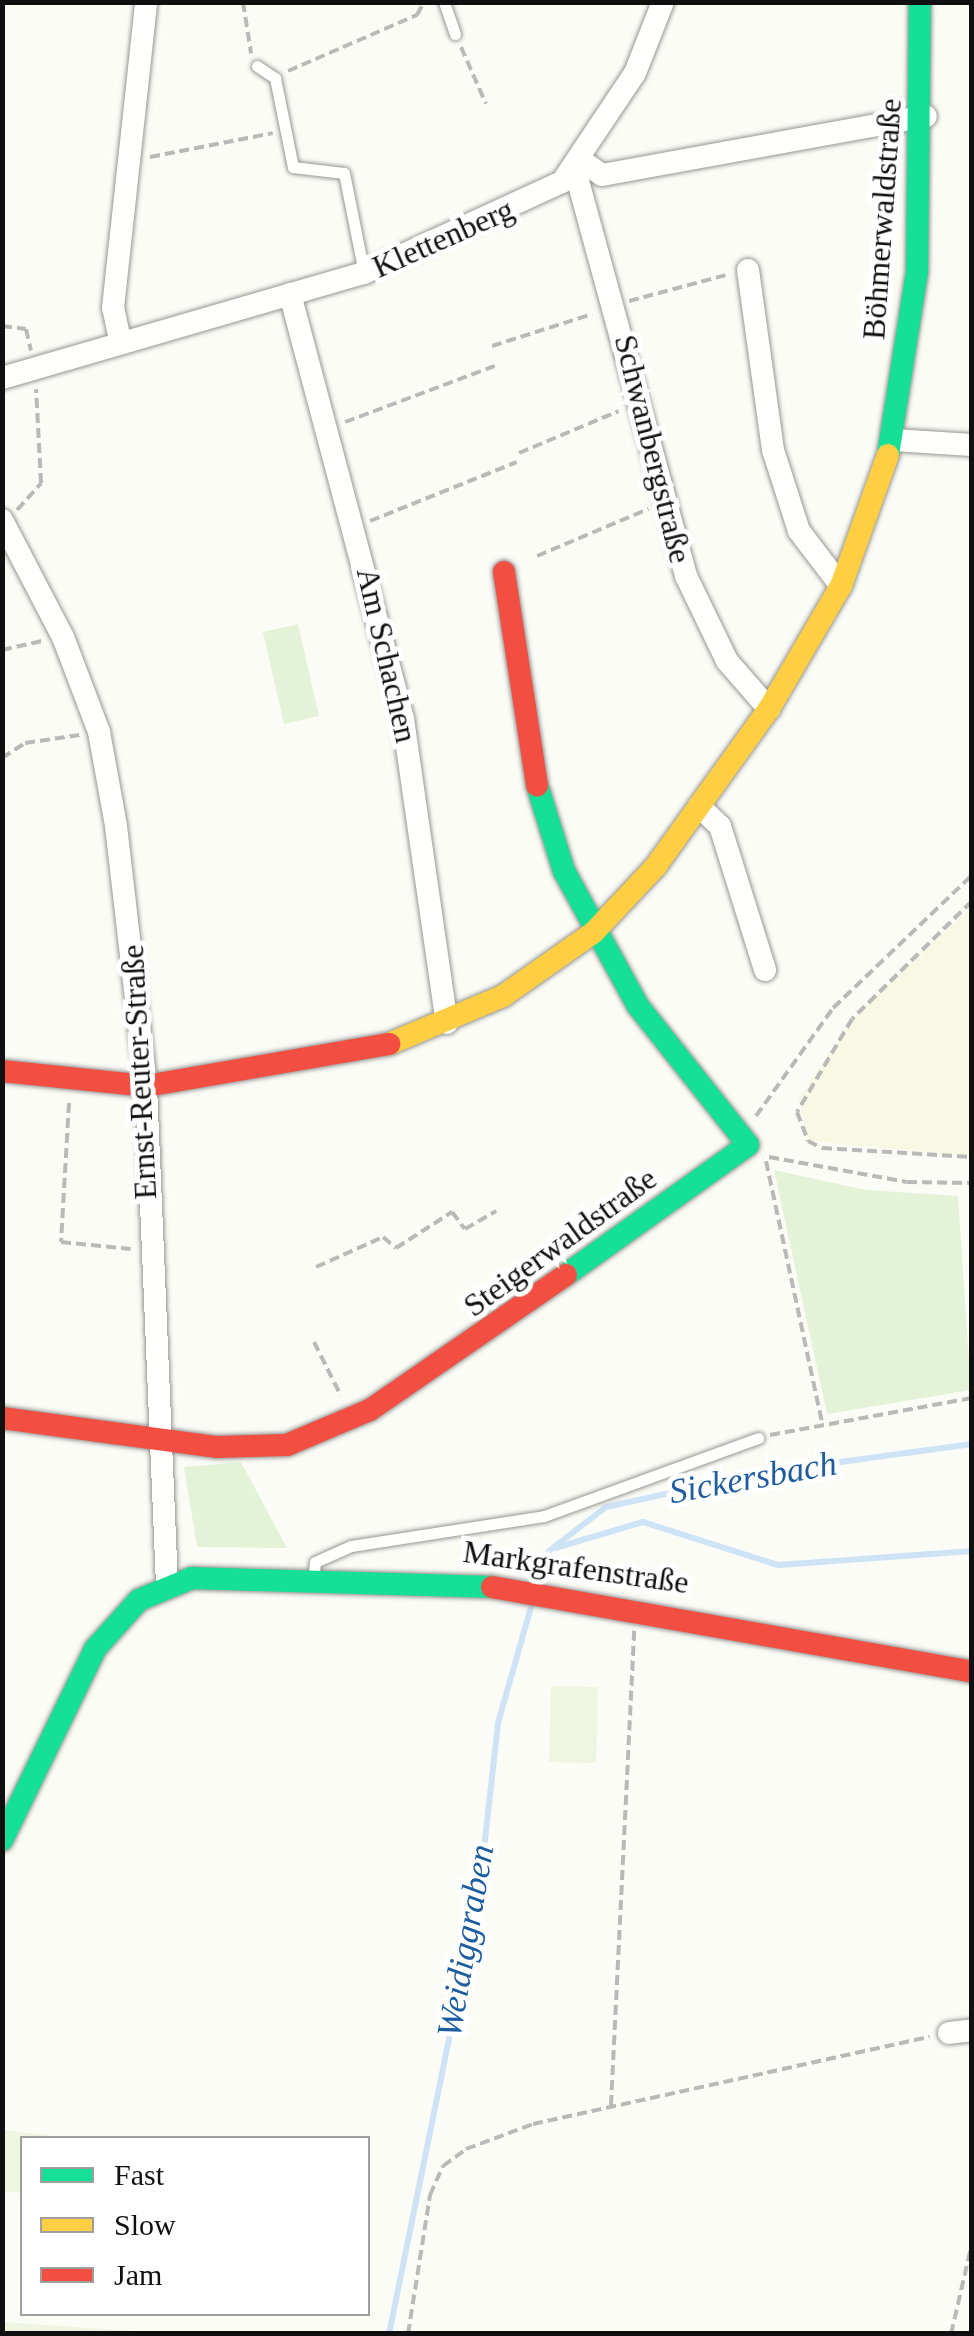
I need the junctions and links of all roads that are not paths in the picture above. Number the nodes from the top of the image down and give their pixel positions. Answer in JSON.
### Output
{"nodes":[{"id":1,"x":146,"y":2,"type":"edge"},
{"id":2,"x":444,"y":2,"type":"edge"},
{"id":3,"x":664,"y":2,"type":"edge"},
{"id":4,"x":920,"y":2,"type":"edge"},
{"id":5,"x":455,"y":34,"type":"road end"},
{"id":6,"x":258,"y":66,"type":"road end"},
{"id":7,"x":926,"y":116,"type":"junction"},
{"id":8,"x":579,"y":165,"type":"junction"},
{"id":9,"x":748,"y":270,"type":"dead end"},
{"id":10,"x":364,"y":273,"type":"junction"},
{"id":11,"x":290,"y":294,"type":"junction"},
{"id":12,"x":120,"y":340,"type":"junction"},
{"id":13,"x":2,"y":378,"type":"edge"},
{"id":14,"x":894,"y":440,"type":"junction"},
{"id":15,"x":972,"y":445,"type":"edge"},
{"id":16,"x":3,"y":522,"type":"edge"},
{"id":17,"x":504,"y":572,"type":"dead end"},
{"id":18,"x":841,"y":586,"type":"junction"},
{"id":19,"x":769,"y":709,"type":"junction"},
{"id":20,"x":699,"y":806,"type":"junction"},
{"id":21,"x":594,"y":932,"type":"junction"},
{"id":22,"x":765,"y":970,"type":"dead end"},
{"id":23,"x":447,"y":1023,"type":"junction"},
{"id":24,"x":2,"y":1072,"type":"edge"},
{"id":25,"x":146,"y":1086,"type":"junction"},
{"id":26,"x":2,"y":1418,"type":"edge"},
{"id":27,"x":758,"y":1438,"type":"road end"},
{"id":28,"x":157,"y":1439,"type":"junction"},
{"id":29,"x":314,"y":1576,"type":"junction"},
{"id":30,"x":166,"y":1586,"type":"junction"},
{"id":31,"x":972,"y":1672,"type":"edge"},
{"id":32,"x":2,"y":1840,"type":"edge"}],
"edges":[{"from":1,"to":12,"type":"street"},
{"from":2,"to":5,"type":"lane"},
{"from":3,"to":8,"type":"street","name":"Klettenberg"},
{"from":4,"to":7,"type":"street","name":"Böhmerwaldstraße"},
{"from":6,"to":10,"type":"lane"},
{"from":7,"to":8,"type":"street"},
{"from":7,"to":14,"type":"street","name":"Böhmerwaldstraße"},
{"from":8,"to":10,"type":"street","name":"Klettenberg"},
{"from":8,"to":19,"type":"street","name":"Schwanbergstraße"},
{"from":9,"to":18,"type":"street"},
{"from":10,"to":11,"type":"street","name":"Klettenberg"},
{"from":11,"to":12,"type":"street","name":"Klettenberg"},
{"from":11,"to":23,"type":"street","name":"Am Schachen"},
{"from":12,"to":13,"type":"street","name":"Klettenberg"},
{"from":14,"to":15,"type":"street"},
{"from":14,"to":18,"type":"street","name":"Böhmerwaldstraße"},
{"from":16,"to":25,"type":"street","name":"Ernst-Reuter-Straße"},
{"from":17,"to":21,"type":"street"},
{"from":18,"to":19,"type":"street","name":"Böhmerwaldstraße"},
{"from":19,"to":20,"type":"street","name":"Böhmerwaldstraße"},
{"from":20,"to":21,"type":"street","name":"Böhmerwaldstraße"},
{"from":20,"to":22,"type":"street"},
{"from":21,"to":23,"type":"street","name":"Böhmerwaldstraße"},
{"from":21,"to":28,"type":"street","name":"Steigerwaldstraße"},
{"from":23,"to":25,"type":"street","name":"Böhmerwaldstraße"},
{"from":24,"to":25,"type":"street","name":"Böhmerwaldstraße"},
{"from":25,"to":28,"type":"street","name":"Ernst-Reuter-Straße"},
{"from":26,"to":28,"type":"street","name":"Steigerwaldstraße"},
{"from":27,"to":29,"type":"lane"},
{"from":28,"to":30,"type":"street","name":"Ernst-Reuter-Straße"},
{"from":29,"to":30,"type":"street","name":"Markgrafenstraße"},
{"from":29,"to":31,"type":"street","name":"Markgrafenstraße"},
{"from":30,"to":32,"type":"street"}]}
